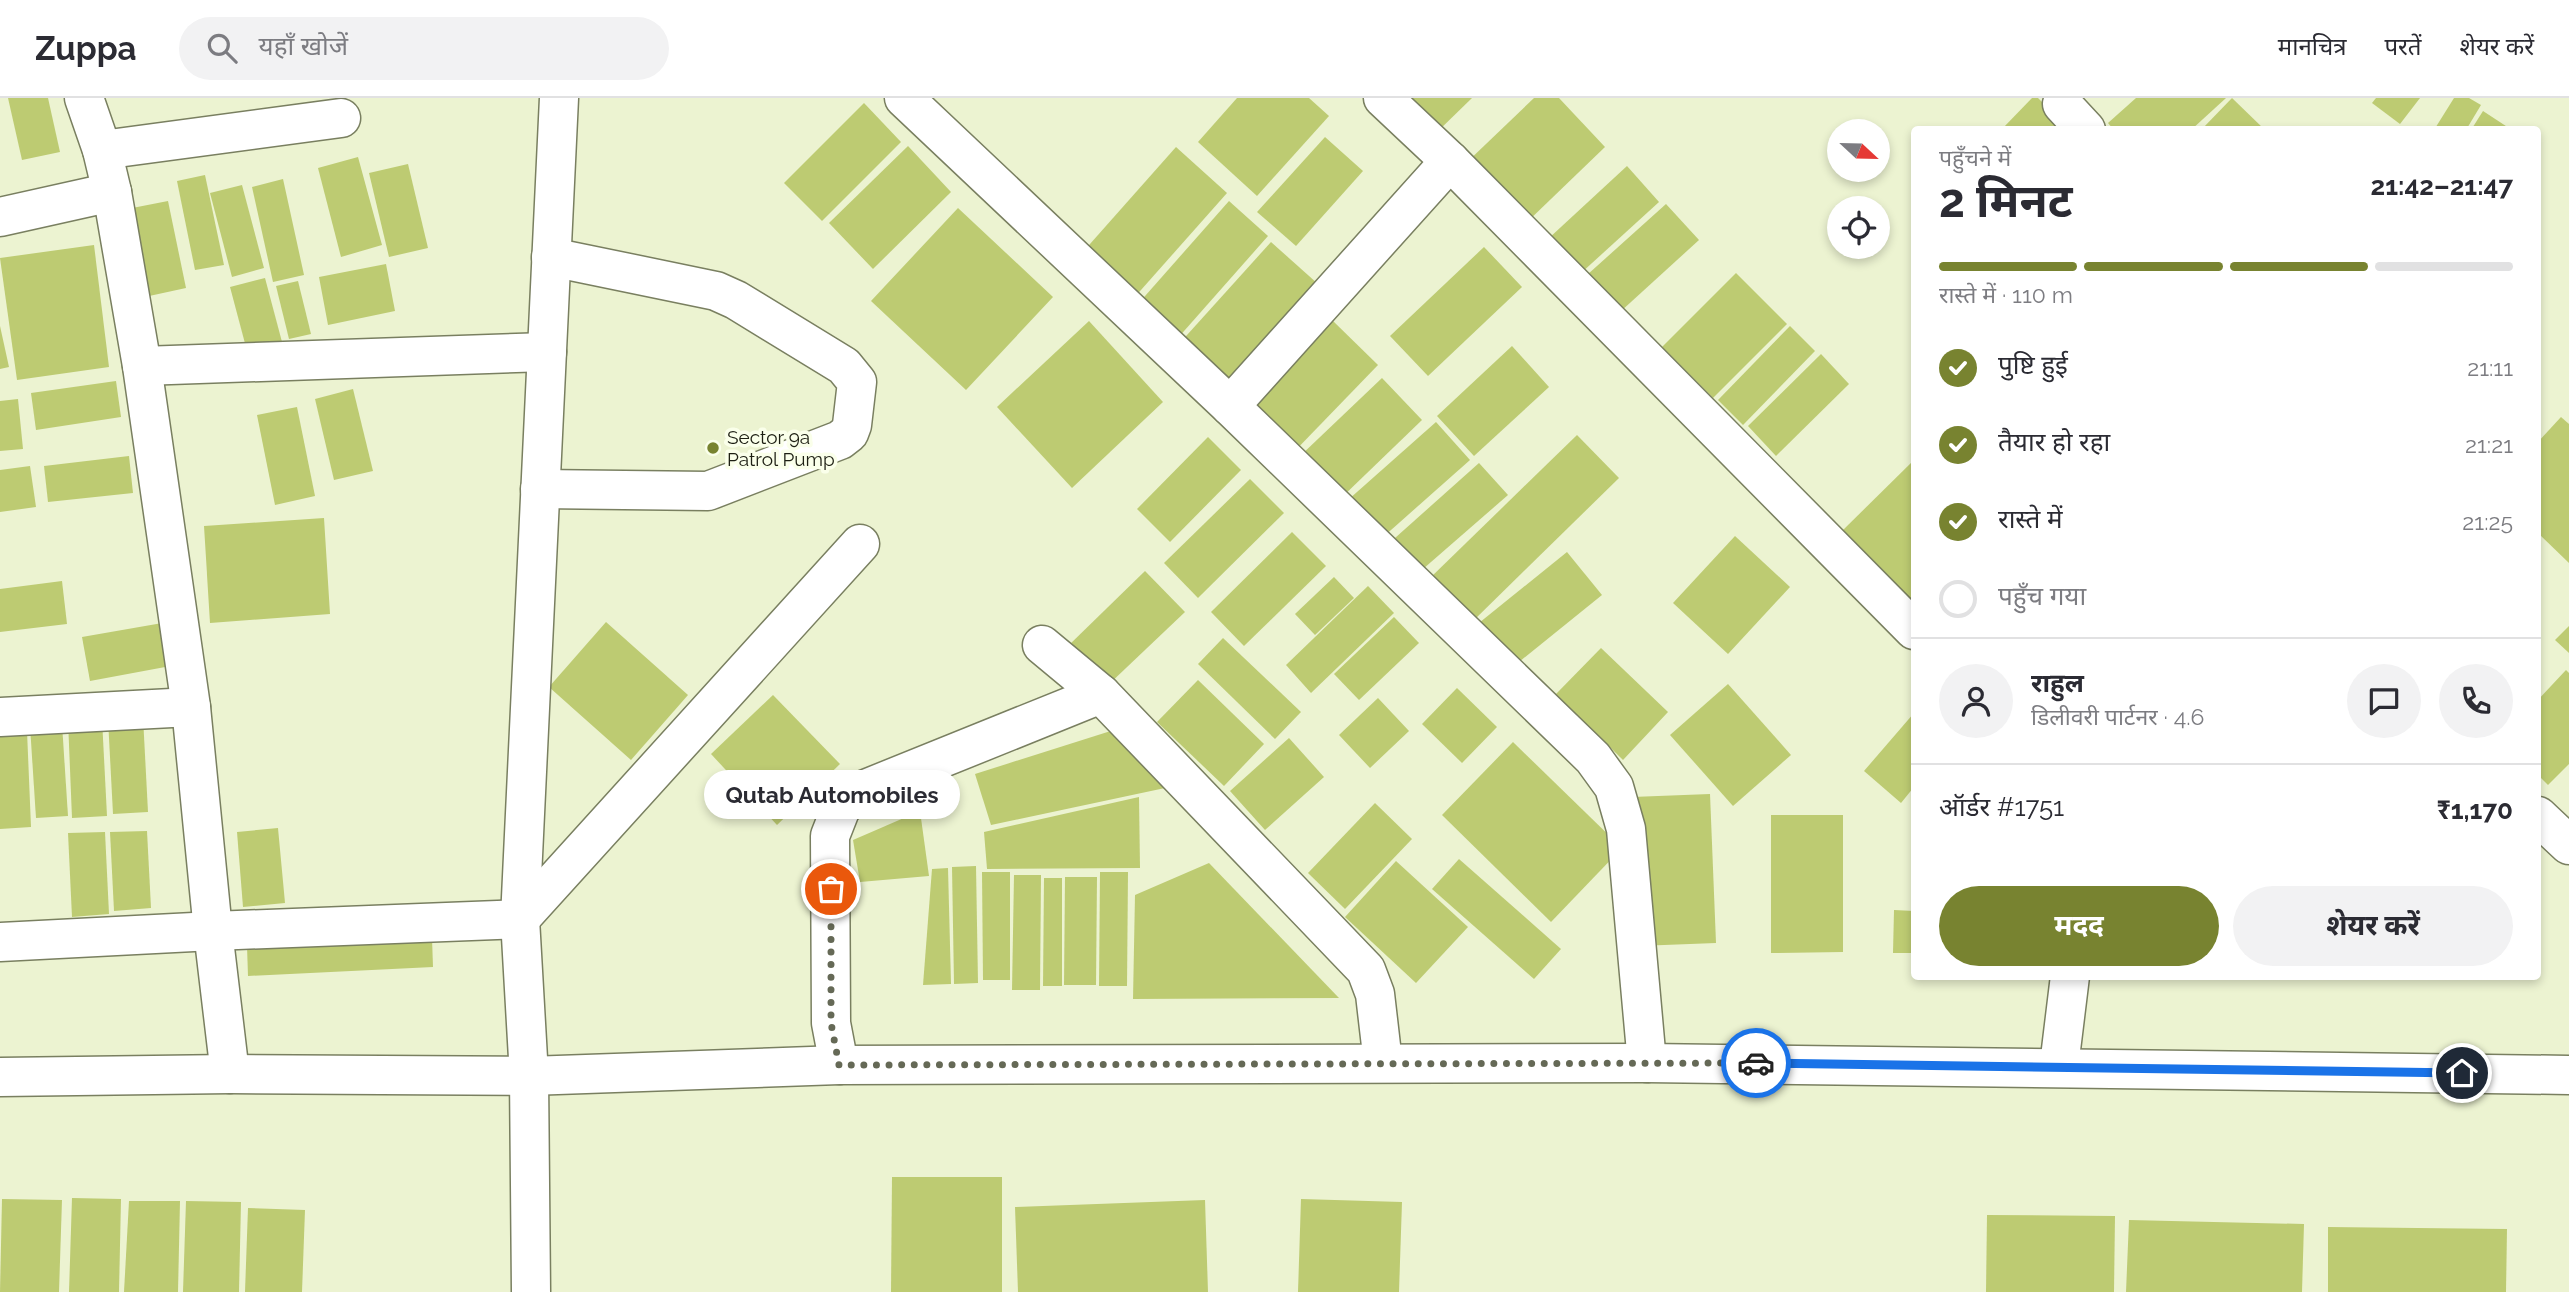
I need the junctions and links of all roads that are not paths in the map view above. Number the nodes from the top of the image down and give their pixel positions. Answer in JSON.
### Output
{"nodes":[{"id":1,"x":85,"y":98,"type":"edge"},
{"id":2,"x":559,"y":98,"type":"edge"},
{"id":3,"x":904,"y":98,"type":"edge"},
{"id":4,"x":1383,"y":98,"type":"edge"},
{"id":5,"x":341,"y":118,"type":"dead end"},
{"id":6,"x":102,"y":150,"type":"junction"},
{"id":7,"x":1450,"y":161,"type":"junction"},
{"id":8,"x":111,"y":192,"type":"junction"},
{"id":9,"x":0,"y":217,"type":"edge"},
{"id":10,"x":551,"y":257,"type":"junction"},
{"id":11,"x":547,"y":352,"type":"junction"},
{"id":12,"x":142,"y":366,"type":"junction"},
{"id":13,"x":1230,"y":406,"type":"junction"},
{"id":14,"x":540,"y":489,"type":"junction"},
{"id":15,"x":860,"y":544,"type":"dead end"},
{"id":16,"x":1911,"y":627,"type":"edge"},
{"id":17,"x":1042,"y":645,"type":"dead end"},
{"id":18,"x":1101,"y":694,"type":"junction"},
{"id":19,"x":191,"y":707,"type":"junction"},
{"id":20,"x":0,"y":717,"type":"edge"},
{"id":21,"x":2541,"y":819,"type":"edge"},
{"id":22,"x":2569,"y":845,"type":"edge"},
{"id":23,"x":520,"y":919,"type":"junction"},
{"id":24,"x":213,"y":931,"type":"junction"},
{"id":25,"x":0,"y":942,"type":"edge"},
{"id":26,"x":2070,"y":980,"type":"edge"},
{"id":27,"x":1383,"y":1063,"type":"junction"},
{"id":28,"x":1647,"y":1063,"type":"junction"},
{"id":29,"x":839,"y":1065,"type":"junction"},
{"id":30,"x":2059,"y":1066,"type":"junction"},
{"id":31,"x":230,"y":1074,"type":"junction"},
{"id":32,"x":2569,"y":1074,"type":"edge"},
{"id":33,"x":528,"y":1076,"type":"junction"},
{"id":34,"x":0,"y":1077,"type":"edge"},
{"id":35,"x":531,"y":1292,"type":"edge"}],
"edges":[{"from":1,"to":6,"type":"street"},
{"from":2,"to":10,"type":"street"},
{"from":3,"to":13,"type":"street"},
{"from":4,"to":7,"type":"street"},
{"from":5,"to":6,"type":"street"},
{"from":6,"to":8,"type":"street"},
{"from":7,"to":13,"type":"street"},
{"from":7,"to":16,"type":"street"},
{"from":8,"to":9,"type":"street"},
{"from":8,"to":12,"type":"street"},
{"from":10,"to":11,"type":"street"},
{"from":10,"to":14,"type":"street"},
{"from":11,"to":12,"type":"street"},
{"from":11,"to":14,"type":"street"},
{"from":12,"to":19,"type":"street"},
{"from":13,"to":28,"type":"street"},
{"from":14,"to":23,"type":"street"},
{"from":15,"to":23,"type":"street"},
{"from":17,"to":18,"type":"street"},
{"from":18,"to":27,"type":"street"},
{"from":18,"to":29,"type":"street"},
{"from":19,"to":20,"type":"street"},
{"from":19,"to":24,"type":"street"},
{"from":21,"to":22,"type":"street"},
{"from":23,"to":24,"type":"street"},
{"from":23,"to":33,"type":"street"},
{"from":24,"to":25,"type":"street"},
{"from":24,"to":31,"type":"street"},
{"from":26,"to":30,"type":"street"},
{"from":27,"to":28,"type":"street"},
{"from":27,"to":29,"type":"street"},
{"from":28,"to":30,"type":"street"},
{"from":29,"to":33,"type":"street"},
{"from":30,"to":32,"type":"street"},
{"from":31,"to":33,"type":"street"},
{"from":31,"to":34,"type":"street"},
{"from":33,"to":35,"type":"street"}]}
